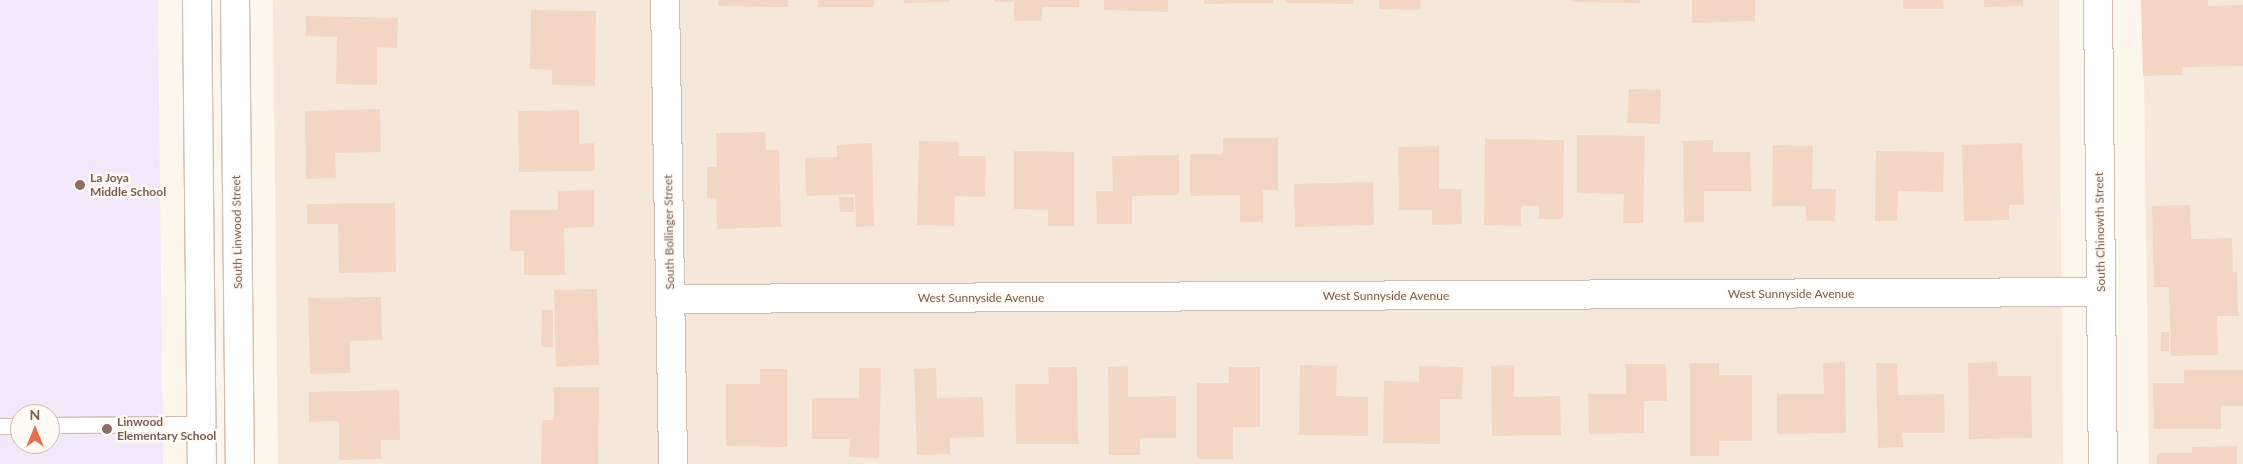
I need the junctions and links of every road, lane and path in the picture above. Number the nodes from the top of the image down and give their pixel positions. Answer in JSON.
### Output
{"nodes":[{"id":1,"x":197,"y":0,"type":"edge"},
{"id":2,"x":235,"y":0,"type":"edge"},
{"id":3,"x":665,"y":0,"type":"edge"},
{"id":4,"x":2098,"y":0,"type":"edge"},
{"id":5,"x":2101,"y":292,"type":"junction"},
{"id":6,"x":670,"y":299,"type":"junction"},
{"id":7,"x":201,"y":424,"type":"junction"},
{"id":8,"x":60,"y":425,"type":"edge"},
{"id":9,"x":202,"y":464,"type":"edge"},
{"id":10,"x":223,"y":464,"type":"edge"},
{"id":11,"x":240,"y":464,"type":"edge"},
{"id":12,"x":673,"y":464,"type":"edge"},
{"id":13,"x":2103,"y":464,"type":"edge"}],
"edges":[{"from":1,"to":7,"type":"street"},
{"from":2,"to":11,"type":"street","name":"South Linwood Street"},
{"from":3,"to":6,"type":"street","name":"South Bollinger Street"},
{"from":4,"to":5,"type":"street","name":"South Chinowth Street"},
{"from":5,"to":6,"type":"street","name":"West Sunnyside Avenue"},
{"from":5,"to":13,"type":"street","name":"South Chinowth Street"},
{"from":6,"to":12,"type":"street","name":"South Bollinger Street"},
{"from":7,"to":8,"type":"lane"},
{"from":7,"to":9,"type":"street"},
{"from":7,"to":10,"type":"street"}]}
